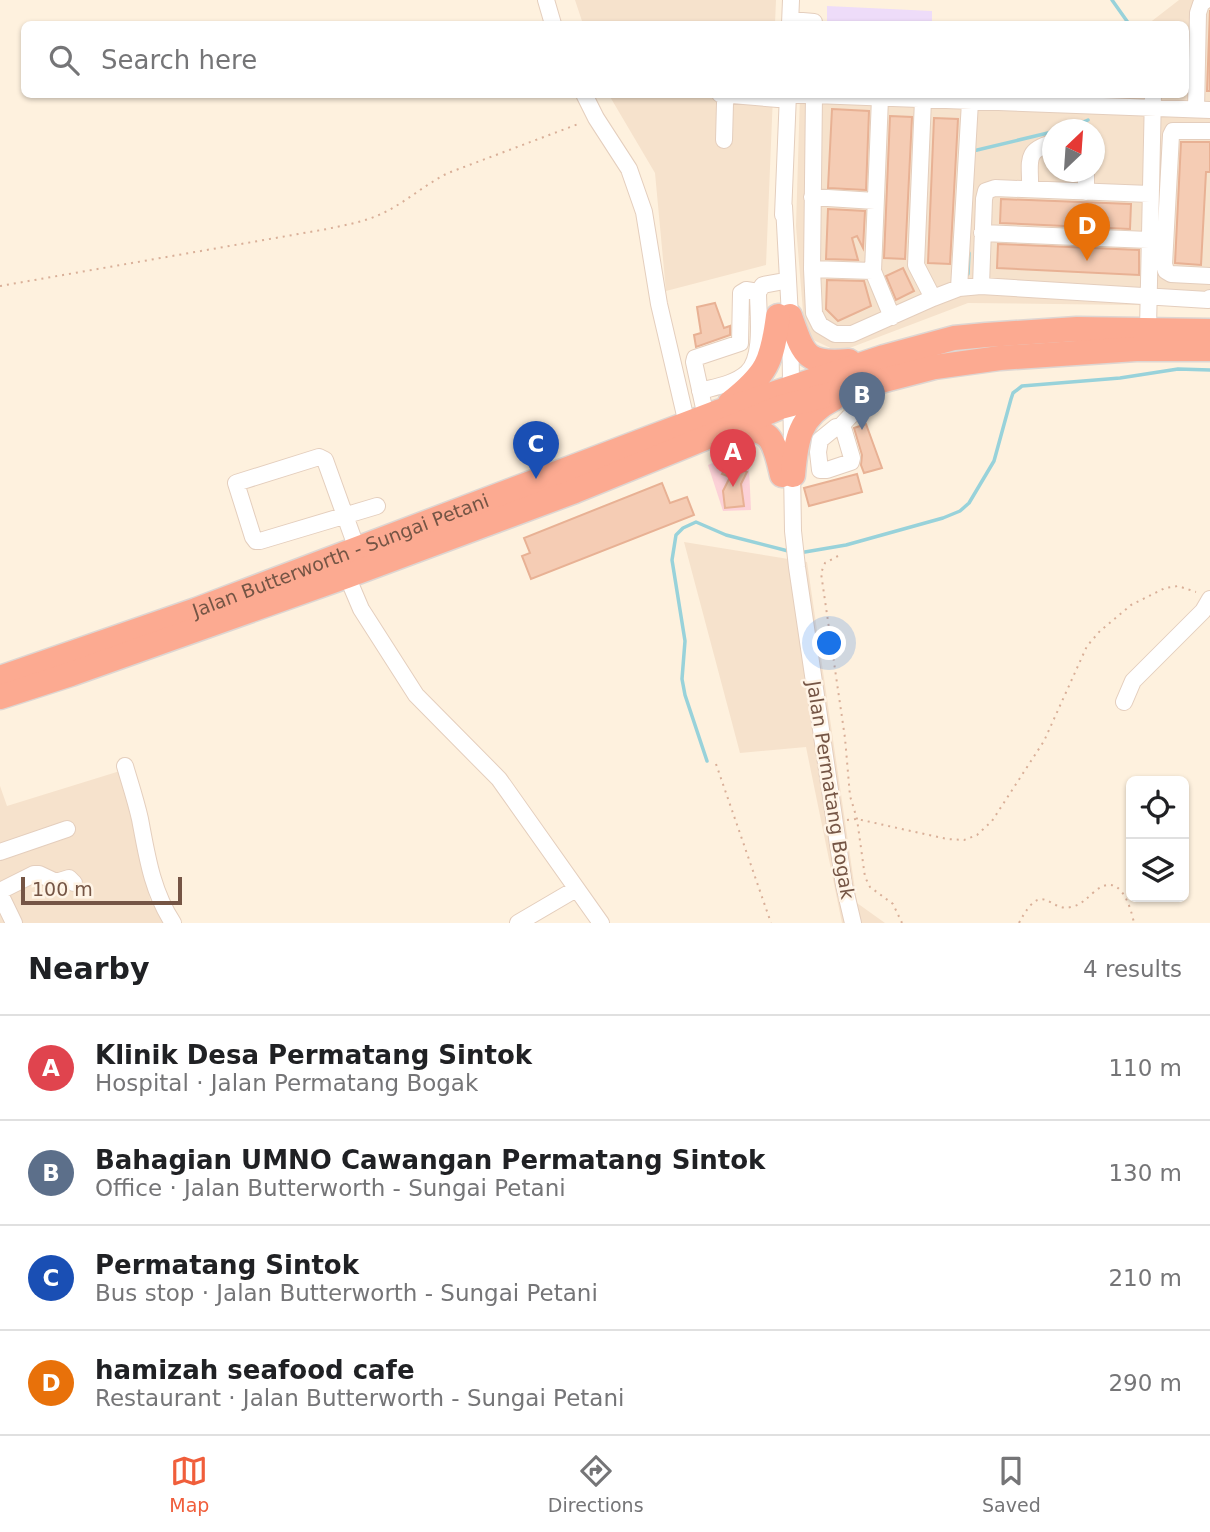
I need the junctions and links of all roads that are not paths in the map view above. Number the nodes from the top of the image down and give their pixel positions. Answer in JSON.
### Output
{"nodes":[{"id":1,"x":545,"y":0,"type":"edge"},
{"id":2,"x":791,"y":0,"type":"edge"},
{"id":3,"x":1202,"y":6,"type":"edge"},
{"id":4,"x":816,"y":18,"type":"edge"},
{"id":5,"x":552,"y":21,"type":"edge"},
{"id":6,"x":791,"y":21,"type":"edge"},
{"id":7,"x":797,"y":21,"type":"edge"},
{"id":8,"x":586,"y":98,"type":"edge"},
{"id":9,"x":727,"y":98,"type":"edge"},
{"id":10,"x":788,"y":98,"type":"edge"},
{"id":11,"x":814,"y":98,"type":"edge"},
{"id":12,"x":880,"y":98,"type":"joint"},
{"id":13,"x":923,"y":100,"type":"junction"},
{"id":14,"x":1152,"y":101,"type":"edge"},
{"id":15,"x":970,"y":102,"type":"junction"},
{"id":16,"x":1203,"y":110,"type":"edge"},
{"id":17,"x":1210,"y":131,"type":"edge"},
{"id":18,"x":724,"y":140,"type":"dead end"},
{"id":19,"x":1042,"y":146,"type":"edge"},
{"id":20,"x":1086,"y":182,"type":"edge"},
{"id":21,"x":1030,"y":189,"type":"junction"},
{"id":22,"x":1086,"y":192,"type":"junction"},
{"id":23,"x":1150,"y":194,"type":"junction"},
{"id":24,"x":812,"y":197,"type":"junction"},
{"id":25,"x":875,"y":201,"type":"junction"},
{"id":26,"x":784,"y":206,"type":"junction"},
{"id":27,"x":982,"y":233,"type":"junction"},
{"id":28,"x":1149,"y":240,"type":"junction"},
{"id":29,"x":811,"y":270,"type":"junction"},
{"id":30,"x":873,"y":271,"type":"junction"},
{"id":31,"x":1210,"y":276,"type":"edge"},
{"id":32,"x":779,"y":282,"type":"junction"},
{"id":33,"x":981,"y":286,"type":"junction"},
{"id":34,"x":959,"y":288,"type":"junction"},
{"id":35,"x":758,"y":292,"type":"junction"},
{"id":36,"x":1148,"y":296,"type":"junction"},
{"id":37,"x":933,"y":298,"type":"junction"},
{"id":38,"x":1210,"y":298,"type":"edge"},
{"id":39,"x":784,"y":316,"type":"junction"},
{"id":40,"x":892,"y":317,"type":"junction"},
{"id":41,"x":1148,"y":329,"type":"junction"},
{"id":42,"x":1210,"y":331,"type":"edge"},
{"id":43,"x":1210,"y":349,"type":"edge"},
{"id":44,"x":884,"y":358,"type":"junction"},
{"id":45,"x":850,"y":390,"type":"junction"},
{"id":46,"x":700,"y":391,"type":"junction"},
{"id":47,"x":785,"y":398,"type":"junction"},
{"id":48,"x":706,"y":422,"type":"junction"},
{"id":49,"x":840,"y":427,"type":"junction"},
{"id":50,"x":820,"y":470,"type":"junction"},
{"id":51,"x":787,"y":475,"type":"junction"},
{"id":52,"x":377,"y":506,"type":"dead end"},
{"id":53,"x":350,"y":531,"type":"junction"},
{"id":54,"x":349,"y":581,"type":"junction"},
{"id":55,"x":1205,"y":597,"type":"edge"},
{"id":56,"x":0,"y":678,"type":"edge"},
{"id":57,"x":0,"y":697,"type":"edge"},
{"id":58,"x":1124,"y":702,"type":"dead end"},
{"id":59,"x":125,"y":765,"type":"dead end"},
{"id":60,"x":67,"y":829,"type":"dead end"},
{"id":61,"x":0,"y":852,"type":"edge"},
{"id":62,"x":74,"y":883,"type":"dead end"},
{"id":63,"x":576,"y":889,"type":"junction"},
{"id":64,"x":0,"y":893,"type":"edge"},
{"id":65,"x":14,"y":923,"type":"edge"},
{"id":66,"x":173,"y":923,"type":"edge"},
{"id":67,"x":518,"y":923,"type":"edge"},
{"id":68,"x":600,"y":923,"type":"edge"},
{"id":69,"x":853,"y":923,"type":"edge"}],
"edges":[{"from":1,"to":5,"type":"street"},
{"from":2,"to":6,"type":"street"},
{"from":3,"to":16,"type":"street"},
{"from":4,"to":7,"type":"street"},
{"from":8,"to":48,"type":"street"},
{"from":9,"to":18,"type":"street"},
{"from":10,"to":26,"type":"street"},
{"from":11,"to":24,"type":"street"},
{"from":12,"to":13,"type":"street"},
{"from":12,"to":25,"type":"street"},
{"from":13,"to":15,"type":"street"},
{"from":13,"to":37,"type":"street"},
{"from":14,"to":15,"type":"street"},
{"from":14,"to":16,"type":"street"},
{"from":14,"to":23,"type":"street"},
{"from":15,"to":34,"type":"street"},
{"from":17,"to":31,"type":"street"},
{"from":19,"to":21,"type":"street"},
{"from":20,"to":22,"type":"street"},
{"from":21,"to":22,"type":"street"},
{"from":21,"to":27,"type":"street"},
{"from":22,"to":23,"type":"street"},
{"from":23,"to":28,"type":"street"},
{"from":24,"to":25,"type":"street"},
{"from":24,"to":29,"type":"street"},
{"from":25,"to":30,"type":"street"},
{"from":26,"to":32,"type":"street"},
{"from":26,"to":39,"type":"street"},
{"from":27,"to":28,"type":"street"},
{"from":27,"to":33,"type":"street"},
{"from":28,"to":36,"type":"street"},
{"from":29,"to":30,"type":"street"},
{"from":29,"to":40,"type":"street"},
{"from":30,"to":40,"type":"street"},
{"from":32,"to":35,"type":"street"},
{"from":32,"to":39,"type":"street"},
{"from":33,"to":34,"type":"street"},
{"from":33,"to":36,"type":"street"},
{"from":34,"to":37,"type":"street"},
{"from":35,"to":46,"type":"street"},
{"from":35,"to":46,"type":"street"},
{"from":36,"to":38,"type":"street"},
{"from":36,"to":41,"type":"street"},
{"from":37,"to":40,"type":"street"},
{"from":39,"to":44,"type":"highway"},
{"from":39,"to":47,"type":"street","name":"Jalan Permatang Bogak"},
{"from":39,"to":48,"type":"highway"},
{"from":41,"to":42,"type":"highway","name":"Jalan Butterworth - Sungai Petani"},
{"from":41,"to":44,"type":"highway","name":"Jalan Butterworth - Sungai Petani"},
{"from":43,"to":45,"type":"highway","name":"Jalan Butterworth - Sungai Petani"},
{"from":44,"to":47,"type":"highway","name":"Jalan Butterworth - Sungai Petani"},
{"from":45,"to":47,"type":"highway","name":"Jalan Butterworth - Sungai Petani"},
{"from":45,"to":49,"type":"street"},
{"from":45,"to":51,"type":"highway"},
{"from":46,"to":48,"type":"street"},
{"from":47,"to":48,"type":"highway","name":"Jalan Butterworth - Sungai Petani"},
{"from":47,"to":51,"type":"street","name":"Jalan Permatang Bogak"},
{"from":48,"to":51,"type":"highway"},
{"from":48,"to":53,"type":"highway","name":"Jalan Butterworth - Sungai Petani"},
{"from":48,"to":54,"type":"highway","name":"Jalan Butterworth - Sungai Petani"},
{"from":49,"to":50,"type":"street"},
{"from":49,"to":50,"type":"street"},
{"from":50,"to":51,"type":"street"},
{"from":51,"to":69,"type":"street","name":"Jalan Permatang Bogak"},
{"from":52,"to":53,"type":"street"},
{"from":53,"to":53,"type":"street"},
{"from":53,"to":56,"type":"highway","name":"Jalan Butterworth - Sungai Petani"},
{"from":54,"to":57,"type":"highway","name":"Jalan Butterworth - Sungai Petani"},
{"from":54,"to":63,"type":"street"},
{"from":55,"to":58,"type":"street"},
{"from":59,"to":66,"type":"street"},
{"from":60,"to":61,"type":"street"},
{"from":62,"to":64,"type":"street"},
{"from":63,"to":67,"type":"street"},
{"from":63,"to":68,"type":"street"},
{"from":64,"to":65,"type":"street"}]}
